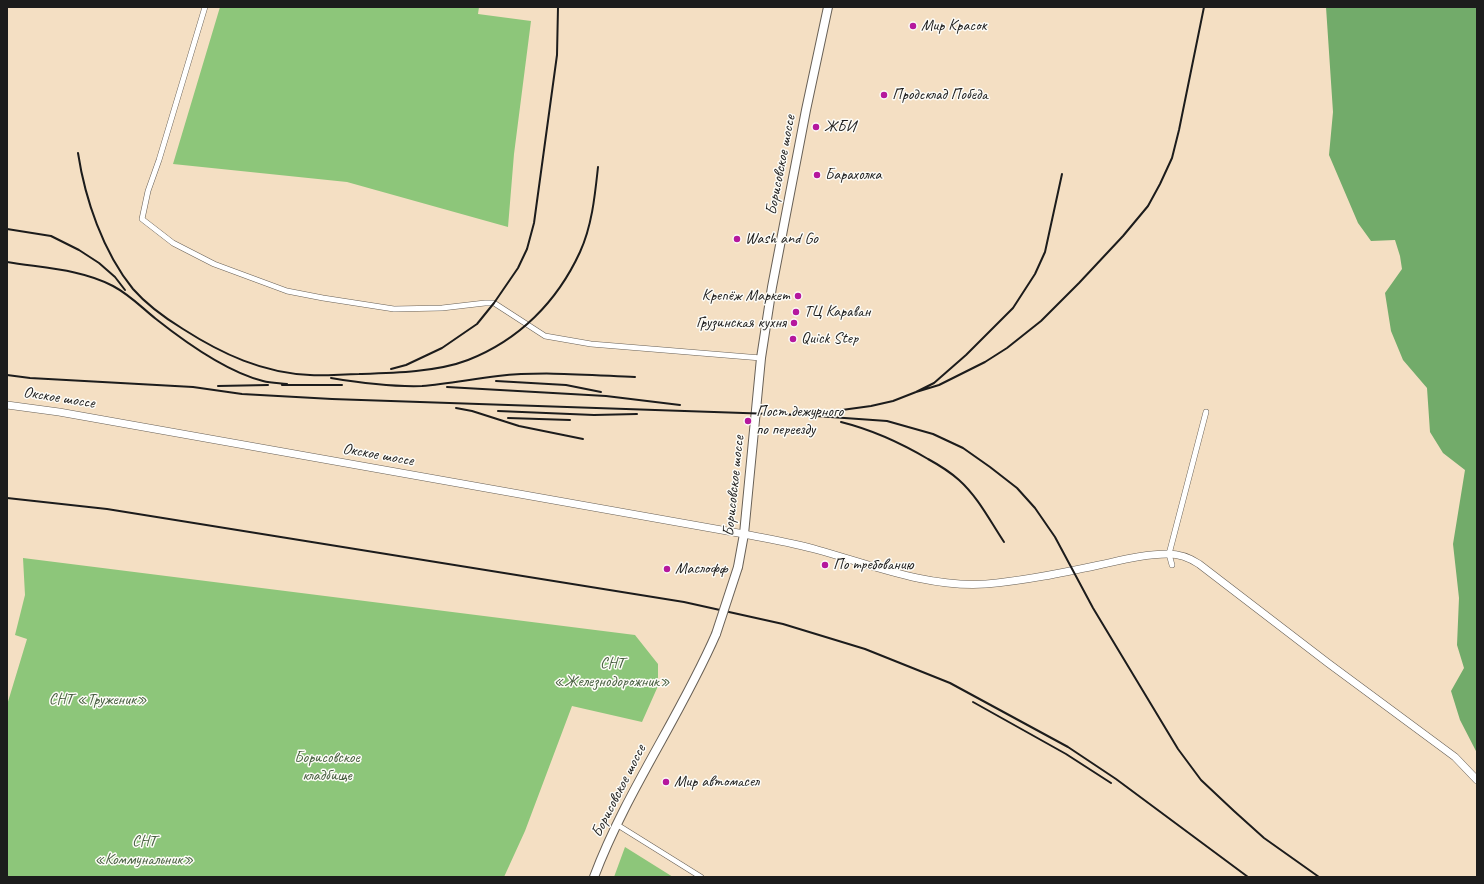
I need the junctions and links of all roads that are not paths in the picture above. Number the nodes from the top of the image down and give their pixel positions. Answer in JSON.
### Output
{"nodes":[{"id":1,"x":205,"y":7,"type":"edge"},
{"id":2,"x":828,"y":7,"type":"edge"},
{"id":3,"x":761,"y":358,"type":"junction"},
{"id":4,"x":7,"y":405,"type":"edge"},
{"id":5,"x":1206,"y":412,"type":"dead end"},
{"id":6,"x":744,"y":534,"type":"junction"},
{"id":7,"x":1169,"y":554,"type":"junction"},
{"id":8,"x":1172,"y":565,"type":"dead end"},
{"id":9,"x":1477,"y":780,"type":"edge"},
{"id":10,"x":616,"y":824,"type":"junction"},
{"id":11,"x":594,"y":877,"type":"edge"},
{"id":12,"x":701,"y":877,"type":"edge"}],
"edges":[{"from":1,"to":3,"type":"street"},
{"from":2,"to":3,"type":"main road","name":"Борисовское шоссе"},
{"from":3,"to":6,"type":"main road","name":"Борисовское шоссе"},
{"from":4,"to":6,"type":"street","name":"Окское шоссе"},
{"from":5,"to":7,"type":"street"},
{"from":6,"to":7,"type":"street","name":"Окское шоссе"},
{"from":6,"to":10,"type":"main road","name":"Борисовское шоссе","bridge":true},
{"from":7,"to":8,"type":"street"},
{"from":7,"to":9,"type":"street","name":"Окское шоссе"},
{"from":10,"to":11,"type":"main road","name":"Борисовское шоссе"},
{"from":10,"to":12,"type":"street"}]}
